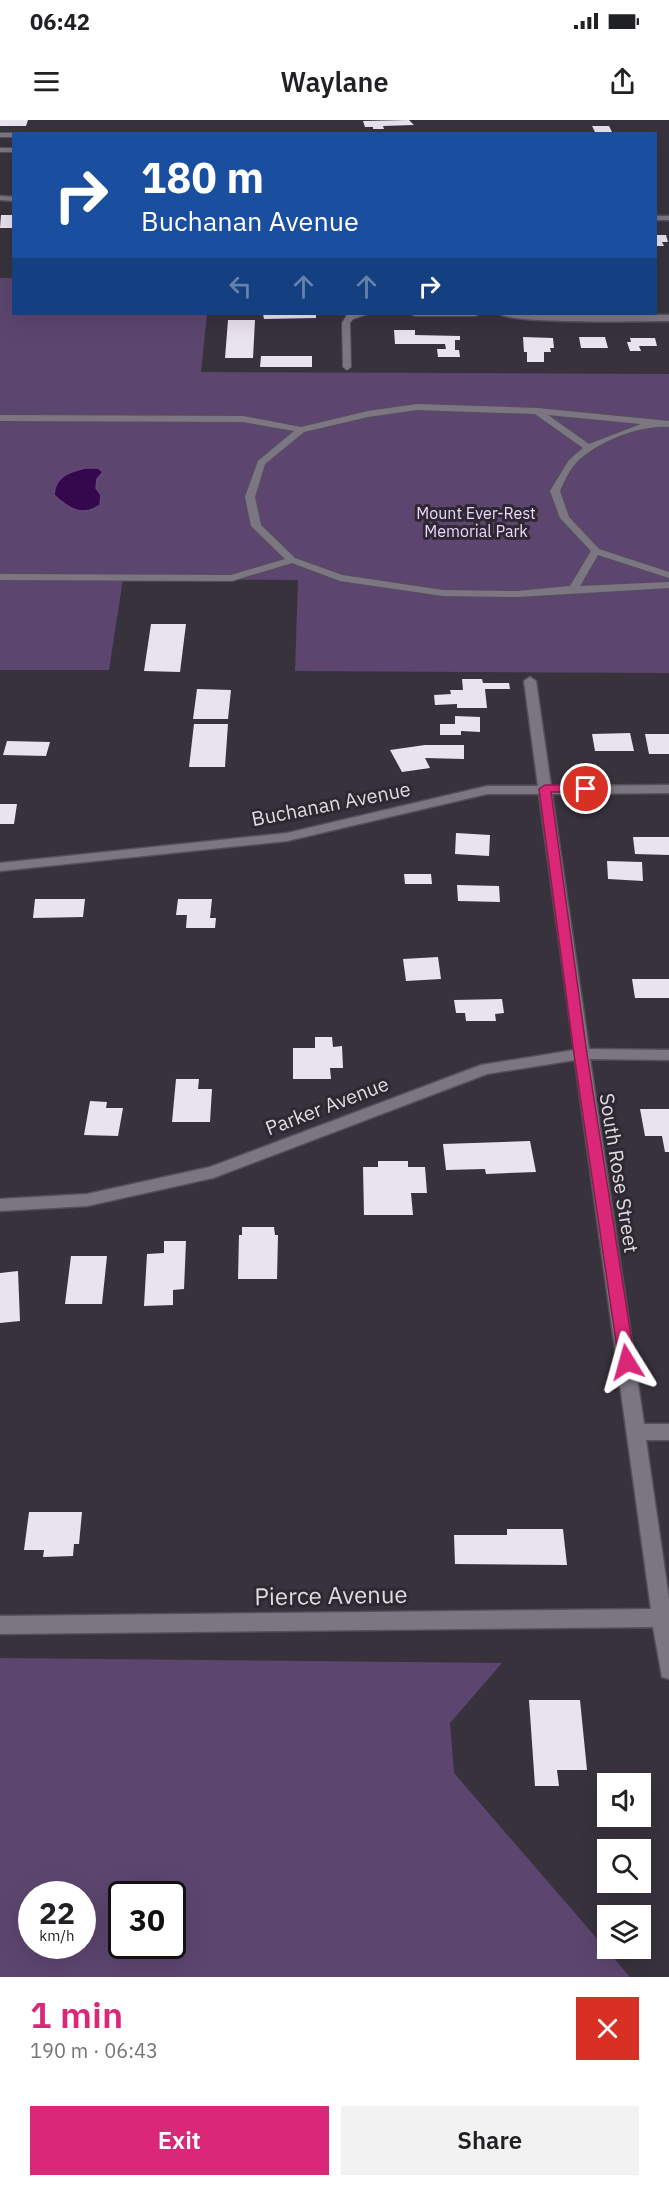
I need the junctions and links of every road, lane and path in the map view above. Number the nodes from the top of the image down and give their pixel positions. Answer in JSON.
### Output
{"nodes":[{"id":1,"x":359,"y":315,"type":"edge"},
{"id":2,"x":513,"y":315,"type":"edge"},
{"id":3,"x":669,"y":318,"type":"edge"},
{"id":4,"x":347,"y":367,"type":"dead end"},
{"id":5,"x":536,"y":411,"type":"junction"},
{"id":6,"x":0,"y":418,"type":"edge"},
{"id":7,"x":654,"y":423,"type":"junction"},
{"id":8,"x":669,"y":424,"type":"edge"},
{"id":9,"x":301,"y":430,"type":"junction"},
{"id":10,"x":586,"y":446,"type":"junction"},
{"id":11,"x":596,"y":551,"type":"junction"},
{"id":12,"x":292,"y":560,"type":"junction"},
{"id":13,"x":669,"y":575,"type":"edge"},
{"id":14,"x":0,"y":577,"type":"edge"},
{"id":15,"x":669,"y":585,"type":"edge"},
{"id":16,"x":573,"y":588,"type":"junction"},
{"id":17,"x":530,"y":681,"type":"dead end"},
{"id":18,"x":545,"y":789,"type":"junction"},
{"id":19,"x":669,"y":789,"type":"edge"},
{"id":20,"x":0,"y":867,"type":"edge"},
{"id":21,"x":580,"y":1054,"type":"junction"},
{"id":22,"x":669,"y":1055,"type":"edge"},
{"id":23,"x":0,"y":1205,"type":"edge"},
{"id":24,"x":637,"y":1432,"type":"junction"},
{"id":25,"x":669,"y":1432,"type":"edge"},
{"id":26,"x":662,"y":1618,"type":"junction"},
{"id":27,"x":0,"y":1625,"type":"edge"},
{"id":28,"x":669,"y":1670,"type":"edge"}],
"edges":[{"from":1,"to":4,"type":"lane"},
{"from":2,"to":3,"type":"street"},
{"from":5,"to":7,"type":"lane"},
{"from":5,"to":9,"type":"lane"},
{"from":5,"to":10,"type":"lane"},
{"from":6,"to":9,"type":"lane"},
{"from":7,"to":8,"type":"lane"},
{"from":7,"to":10,"type":"lane"},
{"from":9,"to":12,"type":"lane"},
{"from":10,"to":11,"type":"lane"},
{"from":11,"to":13,"type":"lane"},
{"from":11,"to":16,"type":"lane"},
{"from":12,"to":14,"type":"lane"},
{"from":12,"to":16,"type":"lane"},
{"from":15,"to":16,"type":"lane"},
{"from":17,"to":18,"type":"street","name":"South Rose Street"},
{"from":18,"to":19,"type":"street","name":"Buchanan Avenue"},
{"from":18,"to":20,"type":"street","name":"Buchanan Avenue"},
{"from":18,"to":21,"type":"street","name":"South Rose Street"},
{"from":21,"to":22,"type":"street","name":"Parker Avenue"},
{"from":21,"to":23,"type":"street","name":"Parker Avenue"},
{"from":21,"to":24,"type":"street","name":"South Rose Street"},
{"from":24,"to":25,"type":"street"},
{"from":24,"to":26,"type":"street","name":"South Rose Street"},
{"from":26,"to":27,"type":"street","name":"Pierce Avenue"},
{"from":26,"to":28,"type":"street","name":"South Rose Street"}]}
